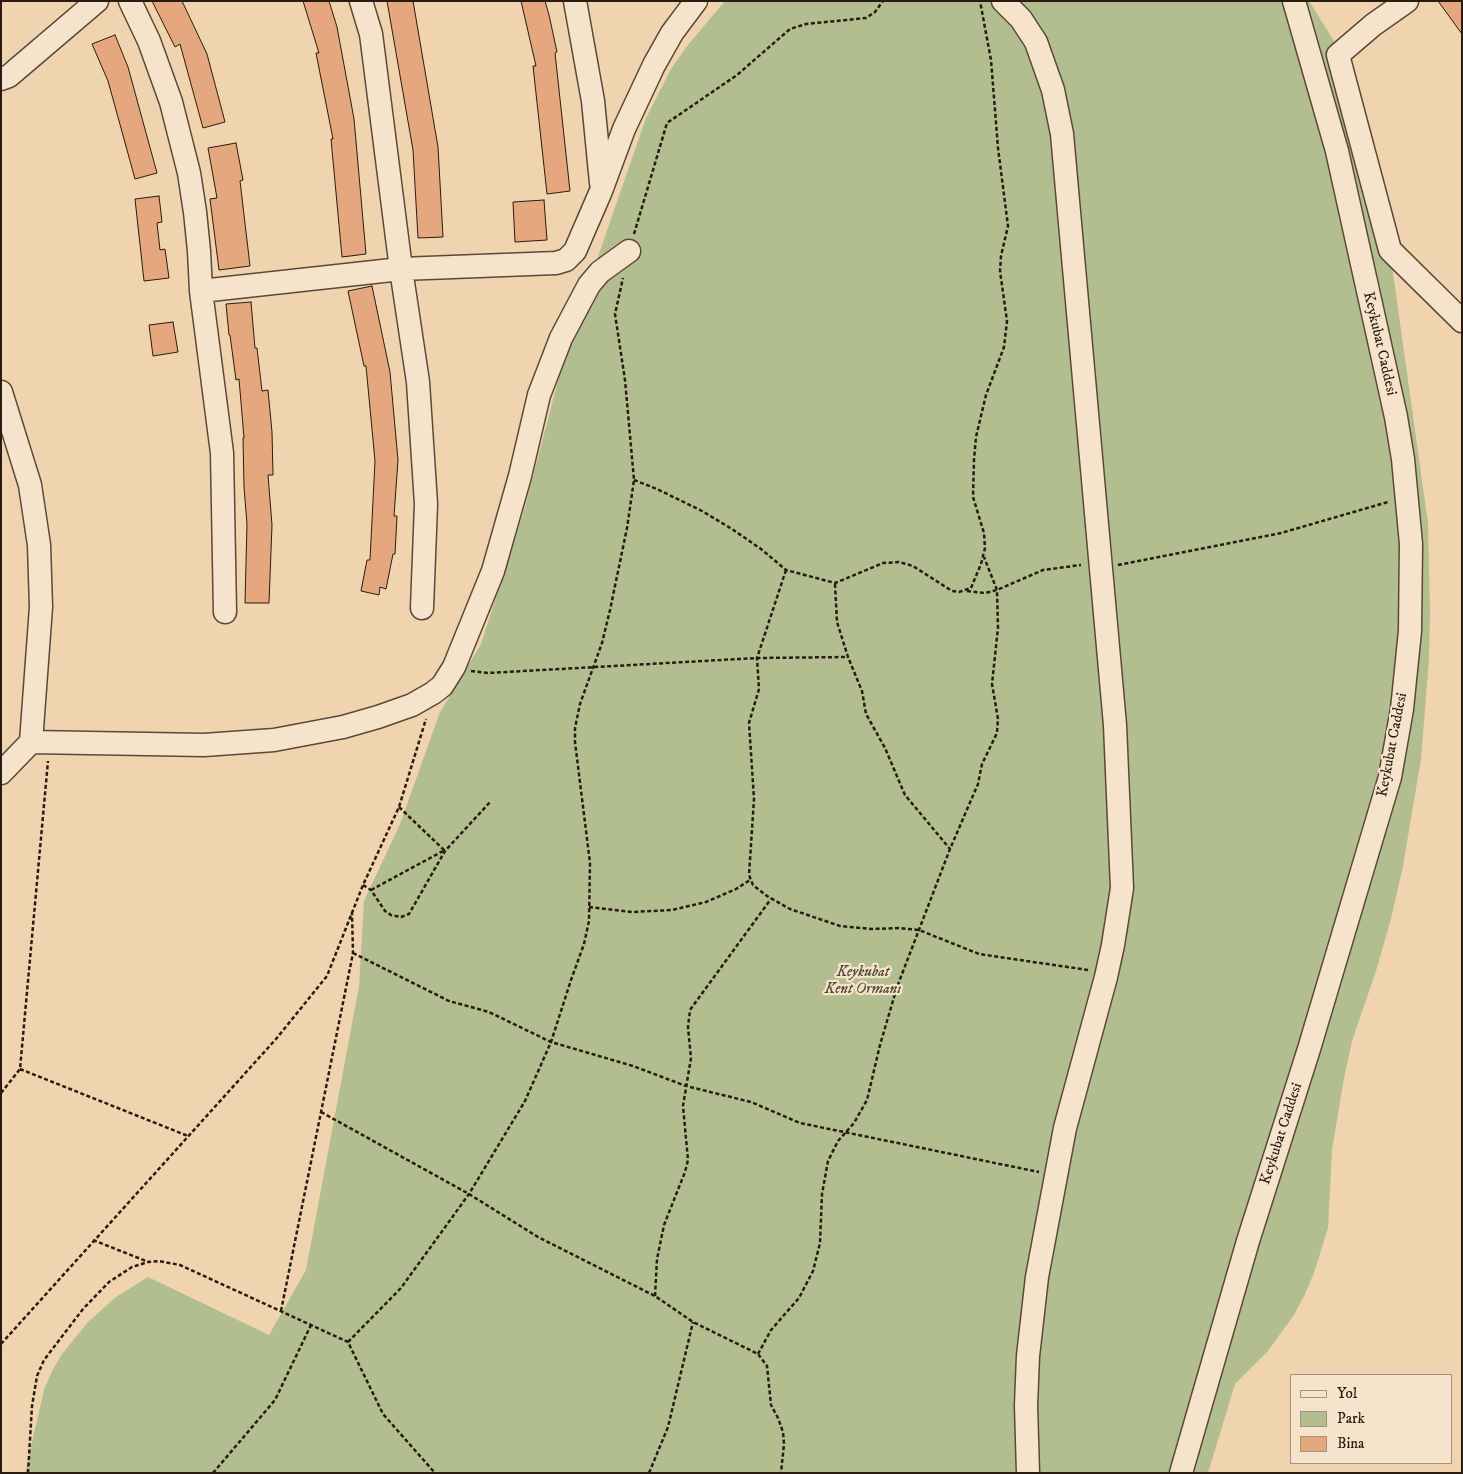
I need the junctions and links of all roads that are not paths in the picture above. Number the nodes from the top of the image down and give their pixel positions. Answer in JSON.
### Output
{"nodes":[{"id":1,"x":97,"y":1,"type":"edge"},
{"id":2,"x":130,"y":1,"type":"edge"},
{"id":3,"x":360,"y":1,"type":"edge"},
{"id":4,"x":575,"y":1,"type":"edge"},
{"id":5,"x":696,"y":1,"type":"edge"},
{"id":6,"x":1003,"y":1,"type":"edge"},
{"id":7,"x":1294,"y":1,"type":"edge"},
{"id":8,"x":1407,"y":1,"type":"edge"},
{"id":9,"x":1338,"y":56,"type":"junction"},
{"id":10,"x":1316,"y":78,"type":"junction"},
{"id":11,"x":1,"y":79,"type":"edge"},
{"id":12,"x":602,"y":191,"type":"junction"},
{"id":13,"x":629,"y":251,"type":"road end"},
{"id":14,"x":401,"y":269,"type":"junction"},
{"id":15,"x":201,"y":290,"type":"junction"},
{"id":16,"x":1462,"y":321,"type":"edge"},
{"id":17,"x":1,"y":392,"type":"edge"},
{"id":18,"x":422,"y":608,"type":"dead end"},
{"id":19,"x":225,"y":612,"type":"dead end"},
{"id":20,"x":40,"y":742,"type":"junction"},
{"id":21,"x":1,"y":773,"type":"edge"},
{"id":22,"x":1028,"y":1473,"type":"edge"},
{"id":23,"x":1181,"y":1473,"type":"edge"}],
"edges":[{"from":1,"to":11,"type":"street"},
{"from":2,"to":15,"type":"street"},
{"from":3,"to":14,"type":"street"},
{"from":4,"to":12,"type":"street"},
{"from":5,"to":12,"type":"street"},
{"from":6,"to":22,"type":"street"},
{"from":7,"to":10,"type":"street","name":"Keykubat Caddesi"},
{"from":8,"to":9,"type":"street"},
{"from":9,"to":10,"type":"street"},
{"from":9,"to":16,"type":"street"},
{"from":10,"to":23,"type":"street","name":"Keykubat Caddesi"},
{"from":12,"to":14,"type":"street"},
{"from":13,"to":20,"type":"street"},
{"from":14,"to":15,"type":"street"},
{"from":14,"to":18,"type":"street"},
{"from":15,"to":19,"type":"street"},
{"from":17,"to":20,"type":"street"},
{"from":20,"to":21,"type":"street"}]}
